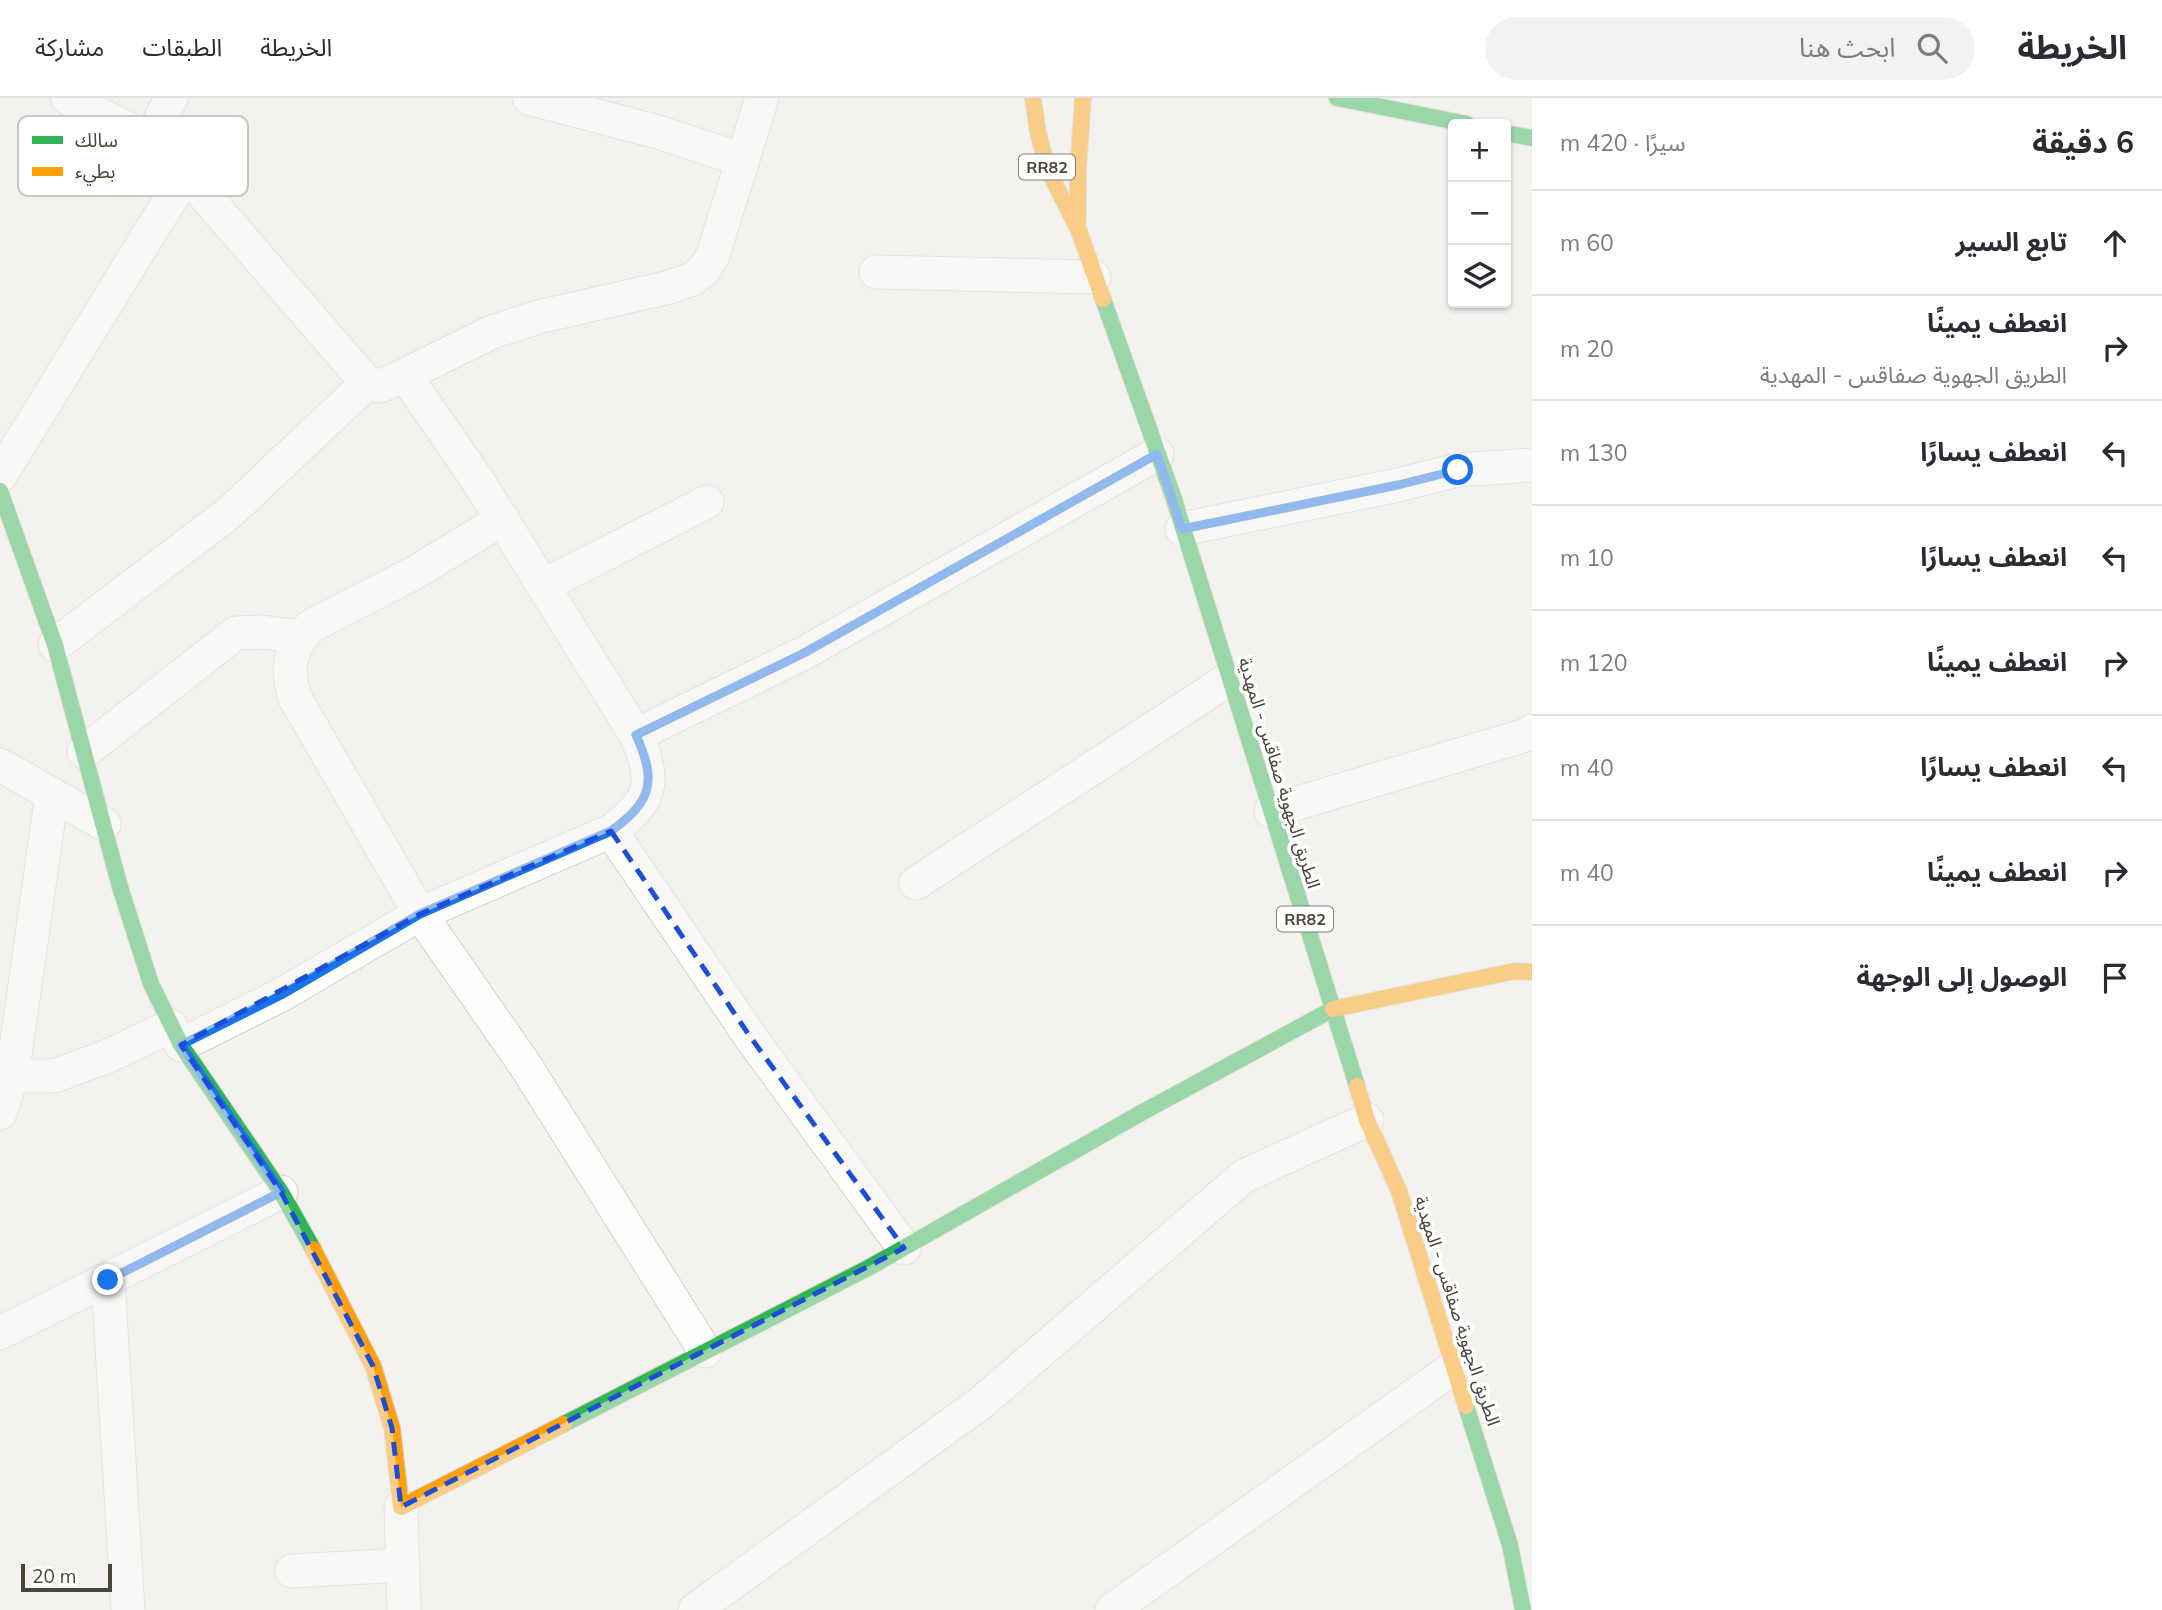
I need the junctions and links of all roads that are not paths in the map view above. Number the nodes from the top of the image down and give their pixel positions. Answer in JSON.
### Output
{"nodes":[{"id":1,"x":70,"y":98,"type":"edge"},
{"id":2,"x":171,"y":98,"type":"edge"},
{"id":3,"x":529,"y":98,"type":"edge"},
{"id":4,"x":762,"y":98,"type":"edge"},
{"id":5,"x":1033,"y":98,"type":"edge"},
{"id":6,"x":1083,"y":98,"type":"edge"},
{"id":7,"x":1337,"y":98,"type":"edge"},
{"id":8,"x":104,"y":116,"type":"edge"},
{"id":9,"x":162,"y":116,"type":"edge"},
{"id":10,"x":1448,"y":120,"type":"edge"},
{"id":11,"x":1511,"y":134,"type":"edge"},
{"id":12,"x":1532,"y":138,"type":"edge"},
{"id":13,"x":743,"y":160,"type":"junction"},
{"id":14,"x":173,"y":196,"type":"edge"},
{"id":15,"x":206,"y":196,"type":"edge"},
{"id":16,"x":1079,"y":230,"type":"junction"},
{"id":17,"x":876,"y":272,"type":"dead end"},
{"id":18,"x":1094,"y":277,"type":"junction"},
{"id":19,"x":405,"y":375,"type":"junction"},
{"id":20,"x":367,"y":383,"type":"junction"},
{"id":21,"x":1157,"y":454,"type":"junction"},
{"id":22,"x":1530,"y":457,"type":"edge"},
{"id":23,"x":0,"y":476,"type":"edge"},
{"id":24,"x":0,"y":491,"type":"edge"},
{"id":25,"x":708,"y":502,"type":"dead end"},
{"id":26,"x":503,"y":519,"type":"junction"},
{"id":27,"x":1182,"y":529,"type":"junction"},
{"id":28,"x":544,"y":585,"type":"junction"},
{"id":29,"x":300,"y":638,"type":"junction"},
{"id":30,"x":55,"y":645,"type":"junction"},
{"id":31,"x":1229,"y":679,"type":"junction"},
{"id":32,"x":1532,"y":731,"type":"edge"},
{"id":33,"x":636,"y":735,"type":"junction"},
{"id":34,"x":85,"y":752,"type":"junction"},
{"id":35,"x":0,"y":765,"type":"edge"},
{"id":36,"x":52,"y":794,"type":"junction"},
{"id":37,"x":1271,"y":811,"type":"junction"},
{"id":38,"x":104,"y":824,"type":"junction"},
{"id":39,"x":611,"y":831,"type":"junction"},
{"id":40,"x":916,"y":883,"type":"dead end"},
{"id":41,"x":420,"y":914,"type":"junction"},
{"id":42,"x":1532,"y":972,"type":"edge"},
{"id":43,"x":1333,"y":1009,"type":"junction"},
{"id":44,"x":176,"y":1036,"type":"junction"},
{"id":45,"x":12,"y":1076,"type":"junction"},
{"id":46,"x":0,"y":1113,"type":"edge"},
{"id":47,"x":1367,"y":1120,"type":"junction"},
{"id":48,"x":281,"y":1192,"type":"junction"},
{"id":49,"x":904,"y":1248,"type":"junction"},
{"id":50,"x":108,"y":1280,"type":"junction"},
{"id":51,"x":0,"y":1333,"type":"edge"},
{"id":52,"x":705,"y":1350,"type":"junction"},
{"id":53,"x":1453,"y":1368,"type":"junction"},
{"id":54,"x":401,"y":1507,"type":"junction"},
{"id":55,"x":403,"y":1565,"type":"junction"},
{"id":56,"x":292,"y":1571,"type":"dead end"},
{"id":57,"x":1152,"y":1600,"type":"edge"},
{"id":58,"x":128,"y":1610,"type":"edge"},
{"id":59,"x":404,"y":1610,"type":"edge"},
{"id":60,"x":695,"y":1610,"type":"edge"},
{"id":61,"x":1112,"y":1610,"type":"edge"},
{"id":62,"x":1522,"y":1610,"type":"edge"}],
"edges":[{"from":1,"to":8,"type":"street"},
{"from":2,"to":9,"type":"street"},
{"from":3,"to":13,"type":"street"},
{"from":4,"to":13,"type":"street"},
{"from":5,"to":16,"type":"street","name":"الطريق الجهوية صفاقس - المهدية","number":"RR82"},
{"from":6,"to":16,"type":"street","name":"الطريق الجهوية صفاقس - المهدية","number":"RR82"},
{"from":7,"to":10,"type":"street"},
{"from":11,"to":12,"type":"street"},
{"from":13,"to":19,"type":"street"},
{"from":14,"to":23,"type":"street"},
{"from":15,"to":20,"type":"street"},
{"from":16,"to":18,"type":"street","name":"الطريق الجهوية صفاقس - المهدية","number":"RR82"},
{"from":17,"to":18,"type":"street"},
{"from":18,"to":21,"type":"street","name":"الطريق الجهوية صفاقس - المهدية","number":"RR82"},
{"from":19,"to":20,"type":"street"},
{"from":19,"to":26,"type":"street"},
{"from":20,"to":30,"type":"street"},
{"from":21,"to":27,"type":"street","name":"الطريق الجهوية صفاقس - المهدية","number":"RR82"},
{"from":21,"to":33,"type":"street"},
{"from":22,"to":27,"type":"street"},
{"from":24,"to":30,"type":"street"},
{"from":25,"to":28,"type":"street"},
{"from":26,"to":28,"type":"street"},
{"from":26,"to":29,"type":"street"},
{"from":27,"to":31,"type":"street","name":"الطريق الجهوية صفاقس - المهدية","number":"RR82"},
{"from":28,"to":33,"type":"street"},
{"from":29,"to":34,"type":"street"},
{"from":29,"to":41,"type":"street"},
{"from":30,"to":34,"type":"street"},
{"from":31,"to":37,"type":"street","name":"الطريق الجهوية صفاقس - المهدية","number":"RR82"},
{"from":31,"to":40,"type":"street"},
{"from":32,"to":37,"type":"street"},
{"from":33,"to":39,"type":"street"},
{"from":34,"to":38,"type":"street"},
{"from":35,"to":36,"type":"street"},
{"from":36,"to":38,"type":"street"},
{"from":36,"to":45,"type":"street"},
{"from":37,"to":43,"type":"street","name":"الطريق الجهوية صفاقس - المهدية","number":"RR82"},
{"from":38,"to":44,"type":"street"},
{"from":39,"to":41,"type":"street"},
{"from":39,"to":49,"type":"street"},
{"from":41,"to":44,"type":"street"},
{"from":41,"to":52,"type":"street"},
{"from":42,"to":43,"type":"street"},
{"from":43,"to":47,"type":"street","name":"الطريق الجهوية صفاقس - المهدية","number":"RR82"},
{"from":43,"to":49,"type":"street"},
{"from":44,"to":45,"type":"street"},
{"from":44,"to":48,"type":"street"},
{"from":45,"to":46,"type":"street"},
{"from":47,"to":53,"type":"street","name":"الطريق الجهوية صفاقس - المهدية","number":"RR82"},
{"from":47,"to":60,"type":"street"},
{"from":48,"to":50,"type":"street"},
{"from":48,"to":54,"type":"street"},
{"from":49,"to":52,"type":"street"},
{"from":50,"to":51,"type":"street"},
{"from":50,"to":58,"type":"street"},
{"from":52,"to":54,"type":"street"},
{"from":53,"to":57,"type":"street"},
{"from":53,"to":62,"type":"street","name":"الطريق الجهوية صفاقس - المهدية","number":"RR82"},
{"from":54,"to":55,"type":"street"},
{"from":55,"to":56,"type":"street"},
{"from":55,"to":59,"type":"street"},
{"from":57,"to":61,"type":"street"}]}
